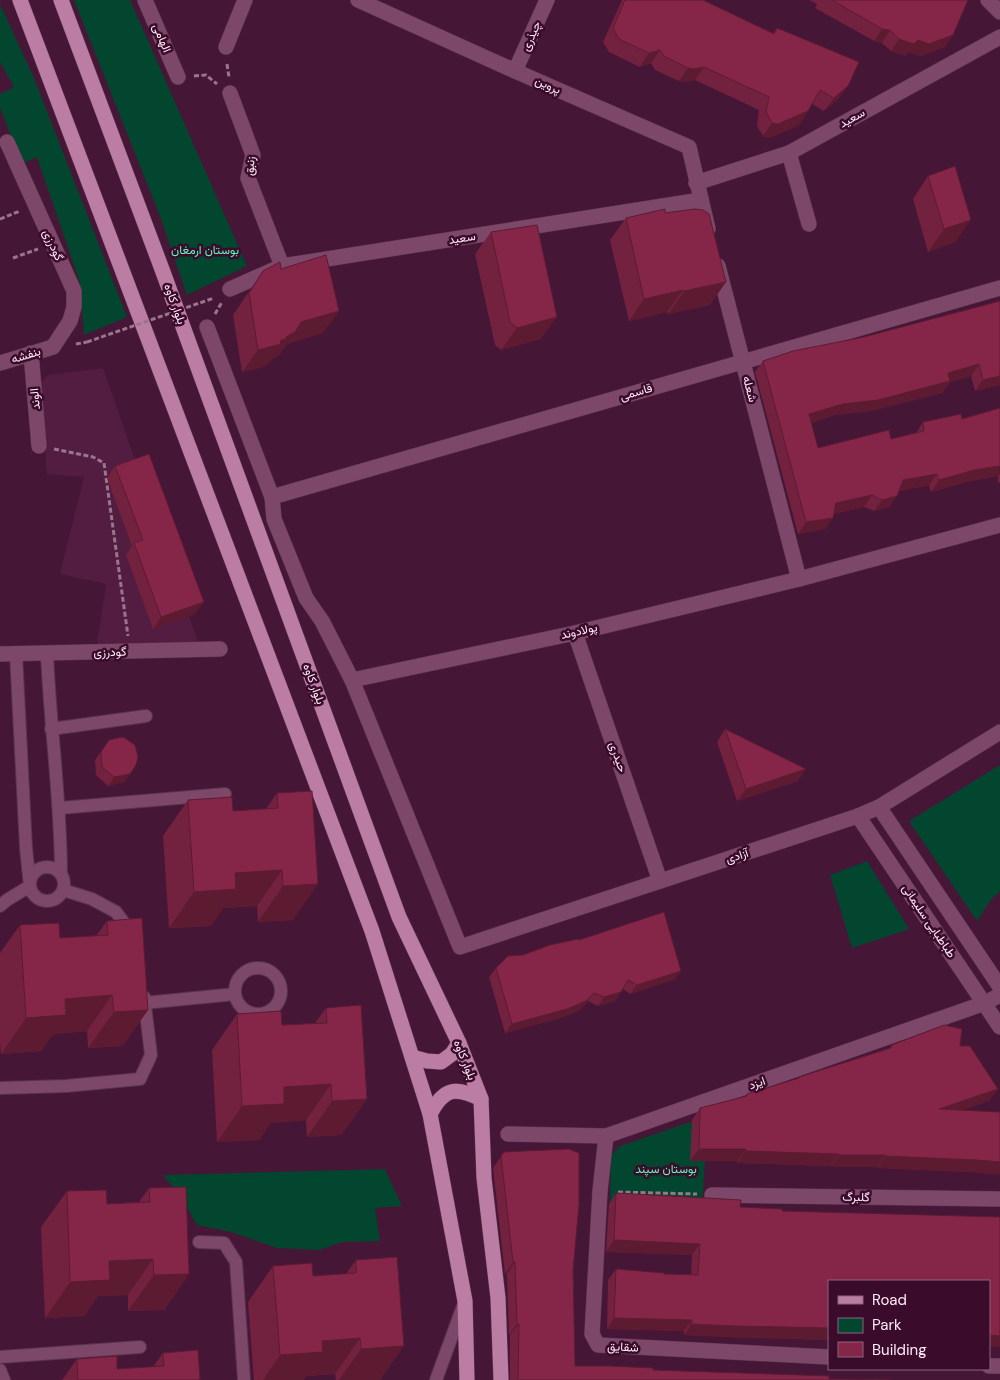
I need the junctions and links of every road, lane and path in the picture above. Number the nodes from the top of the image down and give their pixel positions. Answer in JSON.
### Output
{"nodes":[{"id":1,"x":20,"y":0,"type":"edge"},
{"id":2,"x":61,"y":0,"type":"edge"},
{"id":3,"x":146,"y":0,"type":"edge"},
{"id":4,"x":245,"y":0,"type":"edge"},
{"id":5,"x":358,"y":0,"type":"edge"},
{"id":6,"x":547,"y":0,"type":"edge"},
{"id":7,"x":988,"y":0,"type":"edge"},
{"id":8,"x":1000,"y":12,"type":"edge"},
{"id":9,"x":1000,"y":36,"type":"edge"},
{"id":10,"x":226,"y":47,"type":"joint"},
{"id":11,"x":515,"y":71,"type":"junction"},
{"id":12,"x":178,"y":77,"type":"joint"},
{"id":13,"x":230,"y":93,"type":"junction"},
{"id":14,"x":7,"y":142,"type":"dead end"},
{"id":15,"x":789,"y":153,"type":"junction"},
{"id":16,"x":696,"y":184,"type":"junction"},
{"id":17,"x":701,"y":200,"type":"junction"},
{"id":18,"x":809,"y":224,"type":"dead end"},
{"id":19,"x":52,"y":244,"type":"junction"},
{"id":20,"x":13,"y":258,"type":"dead end"},
{"id":21,"x":282,"y":266,"type":"junction"},
{"id":22,"x":1000,"y":288,"type":"edge"},
{"id":23,"x":230,"y":289,"type":"joint"},
{"id":24,"x":214,"y":298,"type":"dead end"},
{"id":25,"x":207,"y":327,"type":"joint"},
{"id":26,"x":88,"y":342,"type":"dead end"},
{"id":27,"x":53,"y":347,"type":"joint"},
{"id":28,"x":31,"y":353,"type":"junction"},
{"id":29,"x":743,"y":362,"type":"junction"},
{"id":30,"x":0,"y":363,"type":"edge"},
{"id":31,"x":39,"y":446,"type":"joint"},
{"id":32,"x":272,"y":497,"type":"junction"},
{"id":33,"x":1000,"y":525,"type":"edge"},
{"id":34,"x":799,"y":579,"type":"junction"},
{"id":35,"x":575,"y":633,"type":"junction"},
{"id":36,"x":220,"y":649,"type":"dead end"},
{"id":37,"x":130,"y":651,"type":"junction"},
{"id":38,"x":47,"y":653,"type":"junction"},
{"id":39,"x":0,"y":654,"type":"edge"},
{"id":40,"x":16,"y":654,"type":"junction"},
{"id":41,"x":352,"y":680,"type":"junction"},
{"id":42,"x":146,"y":716,"type":"dead end"},
{"id":43,"x":51,"y":729,"type":"junction"},
{"id":44,"x":1000,"y":732,"type":"edge"},
{"id":45,"x":225,"y":794,"type":"dead end"},
{"id":46,"x":879,"y":807,"type":"junction"},
{"id":47,"x":60,"y":808,"type":"junction"},
{"id":48,"x":858,"y":816,"type":"junction"},
{"id":49,"x":61,"y":874,"type":"junction"},
{"id":50,"x":660,"y":882,"type":"junction"},
{"id":51,"x":30,"y":886,"type":"junction"},
{"id":52,"x":64,"y":890,"type":"junction"},
{"id":53,"x":0,"y":906,"type":"edge"},
{"id":54,"x":139,"y":944,"type":"edge"},
{"id":55,"x":142,"y":983,"type":"edge"},
{"id":56,"x":1000,"y":987,"type":"edge"},
{"id":57,"x":236,"y":994,"type":"dead end"},
{"id":58,"x":1000,"y":995,"type":"edge"},
{"id":59,"x":144,"y":1003,"type":"junction"},
{"id":60,"x":985,"y":1004,"type":"junction"},
{"id":61,"x":1000,"y":1027,"type":"edge"},
{"id":62,"x":459,"y":1043,"type":"junction"},
{"id":63,"x":412,"y":1057,"type":"junction"},
{"id":64,"x":0,"y":1088,"type":"edge"},
{"id":65,"x":481,"y":1099,"type":"junction"},
{"id":66,"x":430,"y":1114,"type":"junction"},
{"id":67,"x":508,"y":1134,"type":"dead end"},
{"id":68,"x":606,"y":1136,"type":"junction"},
{"id":69,"x":600,"y":1191,"type":"junction"},
{"id":70,"x":712,"y":1194,"type":"joint"},
{"id":71,"x":1000,"y":1199,"type":"edge"},
{"id":72,"x":199,"y":1242,"type":"dead end"},
{"id":73,"x":465,"y":1301,"type":"junction"},
{"id":74,"x":140,"y":1347,"type":"dead end"},
{"id":75,"x":0,"y":1357,"type":"edge"},
{"id":76,"x":828,"y":1357,"type":"edge"},
{"id":77,"x":0,"y":1370,"type":"edge"},
{"id":78,"x":4,"y":1380,"type":"edge"},
{"id":79,"x":244,"y":1380,"type":"edge"},
{"id":80,"x":436,"y":1380,"type":"edge"},
{"id":81,"x":467,"y":1380,"type":"edge"},
{"id":82,"x":501,"y":1380,"type":"edge"}],
"edges":[{"from":1,"to":63,"type":"main road"},
{"from":2,"to":62,"type":"main road","name":"بلوار کاوه"},
{"from":3,"to":12,"type":"street","name":"الهامی"},
{"from":4,"to":10,"type":"street"},
{"from":5,"to":11,"type":"street","name":"پروین"},
{"from":6,"to":11,"type":"street","name":"چیذری"},
{"from":7,"to":8,"type":"street"},
{"from":9,"to":15,"type":"street","name":"سعید"},
{"from":10,"to":13,"type":"path"},
{"from":11,"to":16,"type":"street","name":"پروین"},
{"from":12,"to":13,"type":"path"},
{"from":13,"to":21,"type":"street","name":"زنبق"},
{"from":14,"to":19,"type":"street","name":"گودرزی"},
{"from":15,"to":16,"type":"street","name":"سعید"},
{"from":15,"to":18,"type":"street"},
{"from":16,"to":17,"type":"street","name":"پروین"},
{"from":17,"to":21,"type":"street","name":"سعید"},
{"from":17,"to":29,"type":"street","name":"شعله"},
{"from":19,"to":20,"type":"path"},
{"from":19,"to":27,"type":"street","name":"گودرزی"},
{"from":21,"to":23,"type":"street","name":"سعید"},
{"from":22,"to":29,"type":"street","name":"قاسمی"},
{"from":23,"to":25,"type":"path"},
{"from":24,"to":26,"type":"path","bridge":true},
{"from":25,"to":32,"type":"street"},
{"from":27,"to":28,"type":"street","name":"بنفشه"},
{"from":28,"to":30,"type":"street","name":"بنفشه"},
{"from":28,"to":31,"type":"street","name":"الوند"},
{"from":29,"to":32,"type":"street","name":"قاسمی"},
{"from":29,"to":34,"type":"street","name":"شعله"},
{"from":31,"to":37,"type":"path"},
{"from":32,"to":41,"type":"street"},
{"from":33,"to":34,"type":"street","name":"پولادوند"},
{"from":34,"to":35,"type":"street","name":"پولادوند"},
{"from":35,"to":41,"type":"street","name":"پولادوند"},
{"from":35,"to":50,"type":"street","name":"حیدری"},
{"from":36,"to":37,"type":"street","name":"گودرزی"},
{"from":37,"to":38,"type":"street","name":"گودرزی"},
{"from":38,"to":40,"type":"street","name":"گودرزی"},
{"from":38,"to":43,"type":"lane"},
{"from":39,"to":40,"type":"street","name":"گودرزی"},
{"from":40,"to":51,"type":"lane"},
{"from":41,"to":50,"type":"street","name":"آزادی"},
{"from":42,"to":43,"type":"lane"},
{"from":43,"to":47,"type":"lane"},
{"from":44,"to":46,"type":"street","name":"آزادی"},
{"from":45,"to":47,"type":"lane"},
{"from":46,"to":48,"type":"street","name":"آزادی"},
{"from":46,"to":56,"type":"street","name":"طباطبایی سلیمانی"},
{"from":47,"to":49,"type":"lane"},
{"from":48,"to":50,"type":"street","name":"آزادی"},
{"from":48,"to":60,"type":"street","name":"طباطبایی سلیمانی"},
{"from":49,"to":51,"type":"lane"},
{"from":49,"to":52,"type":"lane"},
{"from":51,"to":52,"type":"lane"},
{"from":51,"to":53,"type":"lane"},
{"from":52,"to":54,"type":"lane"},
{"from":55,"to":59,"type":"lane"},
{"from":57,"to":59,"type":"lane"},
{"from":58,"to":60,"type":"street","name":"ایزد"},
{"from":59,"to":64,"type":"lane"},
{"from":60,"to":61,"type":"street","name":"طباطبایی سلیمانی"},
{"from":60,"to":68,"type":"street","name":"ایزد"},
{"from":62,"to":63,"type":"main road"},
{"from":62,"to":65,"type":"main road","name":"بلوار کاوه"},
{"from":63,"to":66,"type":"main road"},
{"from":65,"to":66,"type":"main road"},
{"from":65,"to":82,"type":"main road","name":"بلوار کاوه"},
{"from":66,"to":73,"type":"main road"},
{"from":67,"to":68,"type":"street","name":"ایزد"},
{"from":68,"to":69,"type":"street","name":"شقایق"},
{"from":69,"to":70,"type":"path"},
{"from":69,"to":76,"type":"street","name":"شقایق"},
{"from":70,"to":71,"type":"street","name":"گلبرگ"},
{"from":72,"to":79,"type":"lane"},
{"from":73,"to":80,"type":"lane"},
{"from":73,"to":81,"type":"main road"},
{"from":74,"to":75,"type":"lane"},
{"from":77,"to":78,"type":"lane"}]}
